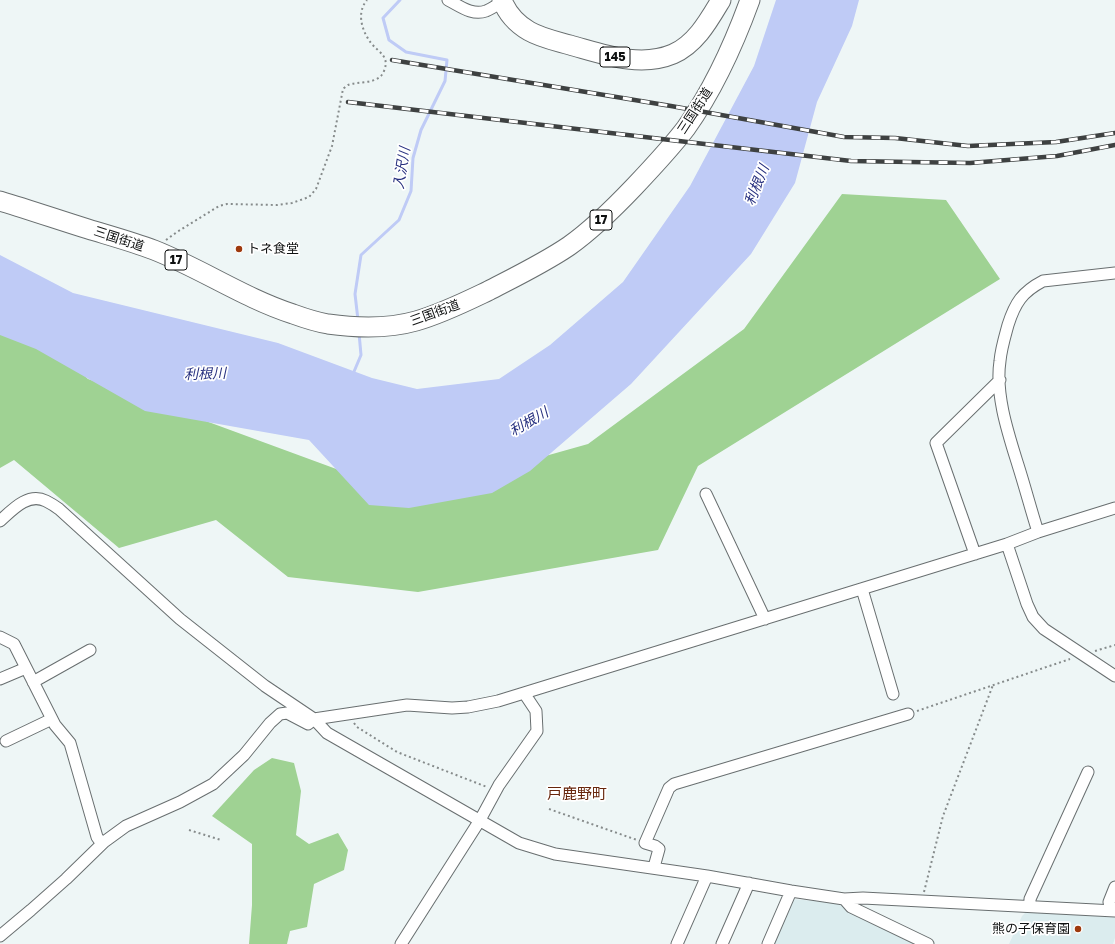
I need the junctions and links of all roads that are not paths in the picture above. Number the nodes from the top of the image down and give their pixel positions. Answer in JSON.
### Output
{"nodes":[{"id":1,"x":448,"y":0,"type":"edge"},
{"id":2,"x":721,"y":0,"type":"edge"},
{"id":3,"x":750,"y":0,"type":"edge"},
{"id":4,"x":502,"y":1,"type":"edge"},
{"id":5,"x":0,"y":202,"type":"edge"},
{"id":6,"x":1115,"y":273,"type":"edge"},
{"id":7,"x":1000,"y":380,"type":"junction"},
{"id":8,"x":706,"y":494,"type":"dead end"},
{"id":9,"x":1115,"y":508,"type":"edge"},
{"id":10,"x":0,"y":521,"type":"edge"},
{"id":11,"x":1038,"y":532,"type":"junction"},
{"id":12,"x":1007,"y":544,"type":"junction"},
{"id":13,"x":975,"y":554,"type":"junction"},
{"id":14,"x":862,"y":589,"type":"junction"},
{"id":15,"x":765,"y":619,"type":"junction"},
{"id":16,"x":0,"y":637,"type":"edge"},
{"id":17,"x":90,"y":650,"type":"dead end"},
{"id":18,"x":26,"y":668,"type":"junction"},
{"id":19,"x":1115,"y":676,"type":"edge"},
{"id":20,"x":0,"y":679,"type":"edge"},
{"id":21,"x":33,"y":682,"type":"junction"},
{"id":22,"x":524,"y":693,"type":"junction"},
{"id":23,"x":893,"y":694,"type":"dead end"},
{"id":24,"x":908,"y":714,"type":"road end"},
{"id":25,"x":52,"y":719,"type":"junction"},
{"id":26,"x":314,"y":719,"type":"junction"},
{"id":27,"x":6,"y":741,"type":"dead end"},
{"id":28,"x":1088,"y":772,"type":"dead end"},
{"id":29,"x":480,"y":820,"type":"junction"},
{"id":30,"x":102,"y":844,"type":"junction"},
{"id":31,"x":654,"y":867,"type":"junction"},
{"id":32,"x":707,"y":876,"type":"junction"},
{"id":33,"x":749,"y":883,"type":"junction"},
{"id":34,"x":1115,"y":887,"type":"edge"},
{"id":35,"x":790,"y":891,"type":"junction"},
{"id":36,"x":844,"y":899,"type":"junction"},
{"id":37,"x":1030,"y":906,"type":"junction"},
{"id":38,"x":1113,"y":911,"type":"edge"},
{"id":39,"x":0,"y":936,"type":"edge"},
{"id":40,"x":401,"y":944,"type":"edge"},
{"id":41,"x":677,"y":944,"type":"edge"},
{"id":42,"x":722,"y":944,"type":"edge"},
{"id":43,"x":768,"y":944,"type":"edge"},
{"id":44,"x":928,"y":944,"type":"edge"}],
"edges":[{"from":1,"to":4,"type":"street"},
{"from":2,"to":4,"type":"highway","number":"145"},
{"from":3,"to":5,"type":"highway","name":"三国街道","number":"17"},
{"from":6,"to":7,"type":"street"},
{"from":7,"to":11,"type":"street"},
{"from":7,"to":13,"type":"street"},
{"from":8,"to":15,"type":"street"},
{"from":9,"to":11,"type":"street"},
{"from":10,"to":26,"type":"street"},
{"from":11,"to":12,"type":"street"},
{"from":12,"to":13,"type":"street"},
{"from":12,"to":19,"type":"street"},
{"from":13,"to":14,"type":"street"},
{"from":14,"to":15,"type":"street"},
{"from":14,"to":23,"type":"street"},
{"from":15,"to":22,"type":"street"},
{"from":16,"to":18,"type":"street"},
{"from":17,"to":21,"type":"street"},
{"from":18,"to":20,"type":"street"},
{"from":18,"to":21,"type":"street"},
{"from":21,"to":25,"type":"street"},
{"from":22,"to":26,"type":"street"},
{"from":22,"to":29,"type":"street"},
{"from":24,"to":31,"type":"street"},
{"from":25,"to":27,"type":"street"},
{"from":25,"to":30,"type":"street"},
{"from":26,"to":29,"type":"street"},
{"from":26,"to":30,"type":"street"},
{"from":28,"to":37,"type":"street"},
{"from":29,"to":31,"type":"street"},
{"from":29,"to":40,"type":"street"},
{"from":30,"to":39,"type":"street"},
{"from":31,"to":32,"type":"street"},
{"from":32,"to":33,"type":"street"},
{"from":32,"to":41,"type":"street"},
{"from":33,"to":35,"type":"street"},
{"from":33,"to":42,"type":"street"},
{"from":34,"to":38,"type":"street"},
{"from":35,"to":36,"type":"street"},
{"from":35,"to":43,"type":"street"},
{"from":36,"to":37,"type":"street"},
{"from":36,"to":44,"type":"street"},
{"from":37,"to":38,"type":"street"}]}
